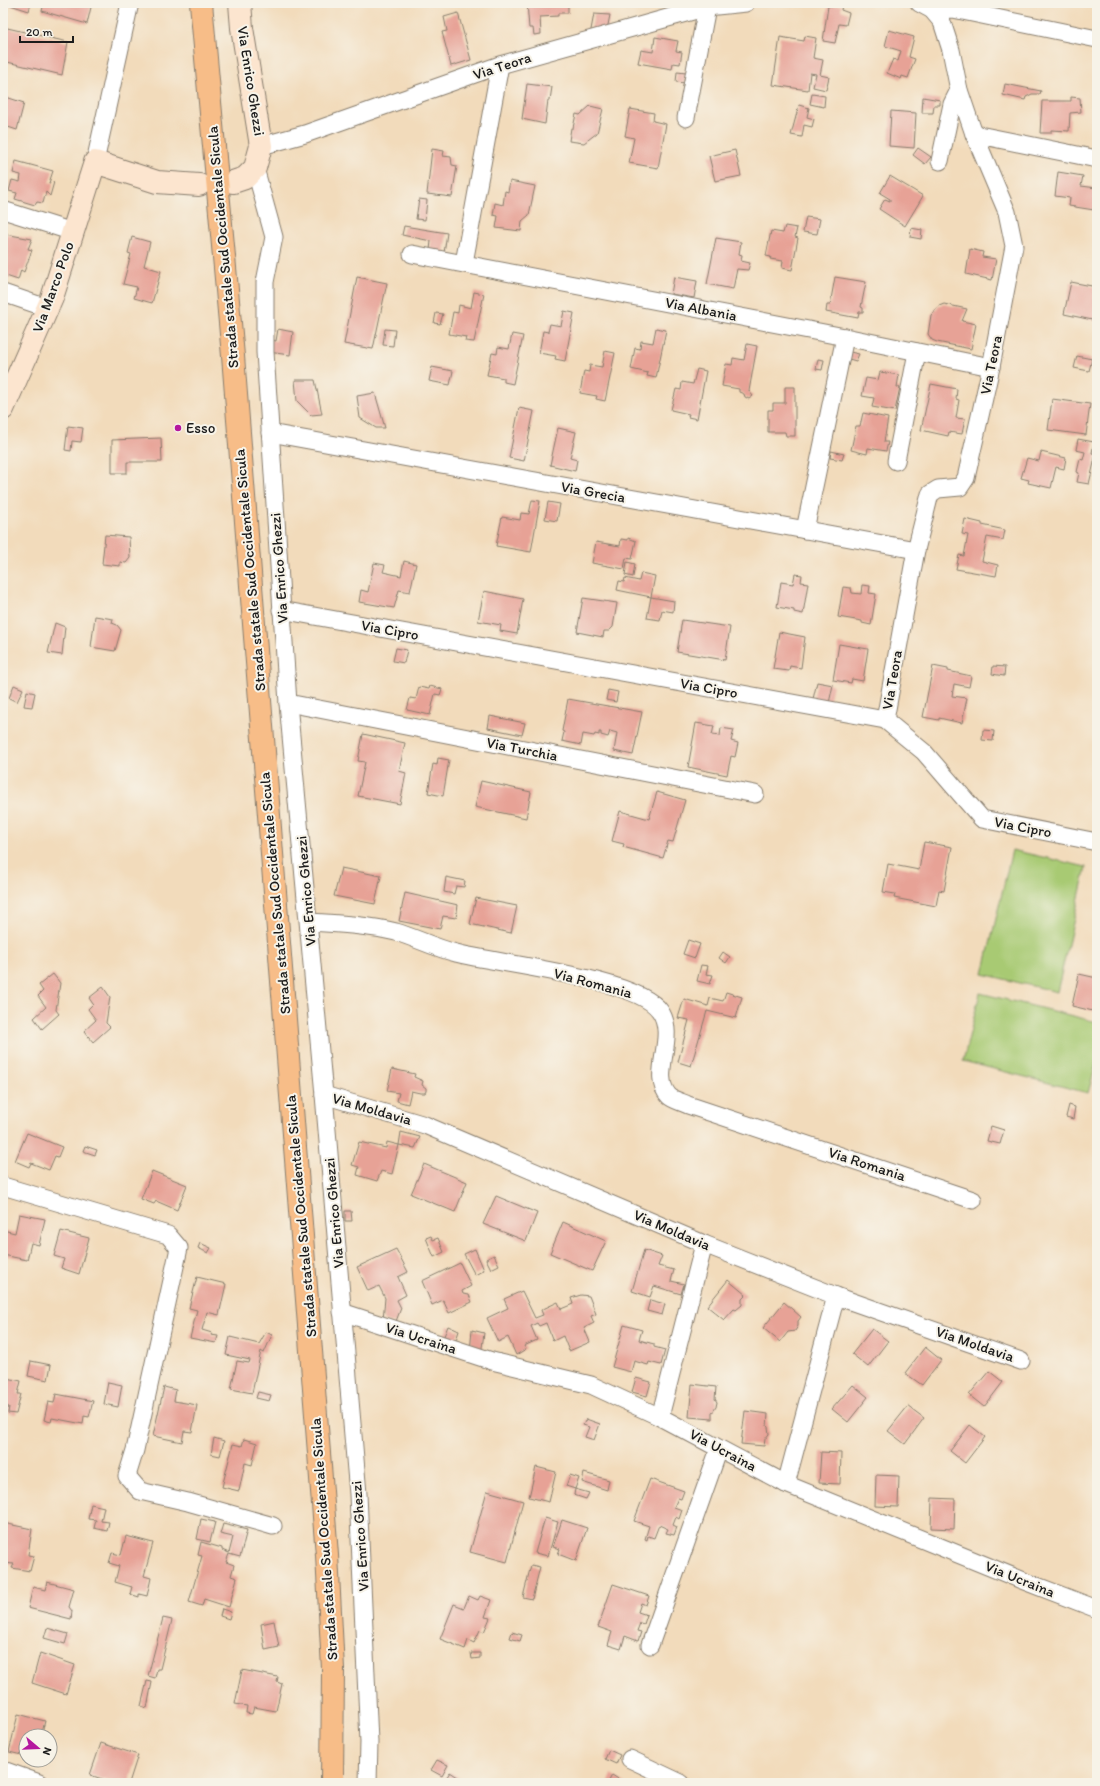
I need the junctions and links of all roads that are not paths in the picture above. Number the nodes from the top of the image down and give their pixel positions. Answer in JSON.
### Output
{"nodes":[{"id":1,"x":130,"y":3,"type":"edge"},
{"id":2,"x":201,"y":3,"type":"edge"},
{"id":3,"x":240,"y":3,"type":"edge"},
{"id":4,"x":746,"y":3,"type":"edge"},
{"id":5,"x":707,"y":7,"type":"junction"},
{"id":6,"x":926,"y":7,"type":"edge"},
{"id":7,"x":1097,"y":39,"type":"edge"},
{"id":8,"x":500,"y":65,"type":"junction"},
{"id":9,"x":959,"y":90,"type":"junction"},
{"id":10,"x":686,"y":118,"type":"dead end"},
{"id":11,"x":974,"y":134,"type":"junction"},
{"id":12,"x":261,"y":146,"type":"junction"},
{"id":13,"x":1097,"y":159,"type":"edge"},
{"id":14,"x":940,"y":161,"type":"dead end"},
{"id":15,"x":95,"y":162,"type":"junction"},
{"id":16,"x":255,"y":168,"type":"junction"},
{"id":17,"x":233,"y":182,"type":"dead end"},
{"id":18,"x":199,"y":185,"type":"dead end"},
{"id":19,"x":3,"y":210,"type":"edge"},
{"id":20,"x":72,"y":232,"type":"junction"},
{"id":21,"x":412,"y":254,"type":"dead end"},
{"id":22,"x":464,"y":263,"type":"junction"},
{"id":23,"x":3,"y":293,"type":"edge"},
{"id":24,"x":47,"y":308,"type":"junction"},
{"id":25,"x":845,"y":337,"type":"junction"},
{"id":26,"x":917,"y":352,"type":"junction"},
{"id":27,"x":990,"y":367,"type":"junction"},
{"id":28,"x":3,"y":409,"type":"edge"},
{"id":29,"x":270,"y":433,"type":"junction"},
{"id":30,"x":896,"y":461,"type":"dead end"},
{"id":31,"x":805,"y":530,"type":"junction"},
{"id":32,"x":916,"y":550,"type":"junction"},
{"id":33,"x":281,"y":610,"type":"junction"},
{"id":34,"x":288,"y":703,"type":"junction"},
{"id":35,"x":885,"y":720,"type":"junction"},
{"id":36,"x":755,"y":794,"type":"dead end"},
{"id":37,"x":1097,"y":842,"type":"edge"},
{"id":38,"x":309,"y":922,"type":"junction"},
{"id":39,"x":324,"y":1095,"type":"junction"},
{"id":40,"x":3,"y":1186,"type":"edge"},
{"id":41,"x":973,"y":1200,"type":"dead end"},
{"id":42,"x":704,"y":1244,"type":"junction"},
{"id":43,"x":836,"y":1296,"type":"junction"},
{"id":44,"x":342,"y":1312,"type":"junction"},
{"id":45,"x":1021,"y":1360,"type":"dead end"},
{"id":46,"x":660,"y":1417,"type":"junction"},
{"id":47,"x":720,"y":1449,"type":"junction"},
{"id":48,"x":786,"y":1484,"type":"junction"},
{"id":49,"x":273,"y":1526,"type":"dead end"},
{"id":50,"x":1097,"y":1609,"type":"edge"},
{"id":51,"x":650,"y":1645,"type":"dead end"},
{"id":52,"x":630,"y":1759,"type":"dead end"},
{"id":53,"x":3,"y":1770,"type":"edge"},
{"id":54,"x":39,"y":1783,"type":"edge"},
{"id":55,"x":332,"y":1783,"type":"edge"},
{"id":56,"x":368,"y":1783,"type":"edge"},
{"id":57,"x":681,"y":1783,"type":"edge"}],
"edges":[{"from":1,"to":15,"type":"street","name":"Via Marco Polo"},
{"from":2,"to":55,"type":"main road","name":"Strada statale Sud Occidentale Sicula"},
{"from":3,"to":12,"type":"street","name":"Via Enrico Ghezzi"},
{"from":4,"to":5,"type":"street","name":"Via Teora"},
{"from":5,"to":8,"type":"street","name":"Via Teora"},
{"from":5,"to":10,"type":"street"},
{"from":6,"to":7,"type":"street"},
{"from":6,"to":9,"type":"street","name":"Via Teora"},
{"from":8,"to":12,"type":"street","name":"Via Teora"},
{"from":8,"to":22,"type":"street"},
{"from":9,"to":11,"type":"street","name":"Via Teora"},
{"from":9,"to":14,"type":"street"},
{"from":11,"to":13,"type":"street"},
{"from":11,"to":27,"type":"street","name":"Via Teora"},
{"from":12,"to":16,"type":"street","name":"Via Enrico Ghezzi"},
{"from":15,"to":18,"type":"street"},
{"from":15,"to":20,"type":"street","name":"Via Marco Polo"},
{"from":16,"to":17,"type":"street"},
{"from":16,"to":29,"type":"street","name":"Via Enrico Ghezzi"},
{"from":19,"to":20,"type":"street"},
{"from":20,"to":24,"type":"street","name":"Via Marco Polo"},
{"from":21,"to":22,"type":"street","name":"Via Albania"},
{"from":22,"to":25,"type":"street","name":"Via Albania"},
{"from":23,"to":24,"type":"street"},
{"from":24,"to":28,"type":"street","name":"Via Marco Polo"},
{"from":25,"to":26,"type":"street","name":"Via Albania"},
{"from":25,"to":31,"type":"street"},
{"from":26,"to":27,"type":"street","name":"Via Albania"},
{"from":26,"to":30,"type":"street"},
{"from":27,"to":32,"type":"street","name":"Via Teora"},
{"from":29,"to":31,"type":"street","name":"Via Grecia"},
{"from":29,"to":33,"type":"street","name":"Via Enrico Ghezzi"},
{"from":31,"to":32,"type":"street","name":"Via Grecia"},
{"from":32,"to":35,"type":"street","name":"Via Teora"},
{"from":33,"to":34,"type":"street","name":"Via Enrico Ghezzi"},
{"from":33,"to":35,"type":"street","name":"Via Cipro"},
{"from":34,"to":36,"type":"street","name":"Via Turchia"},
{"from":34,"to":38,"type":"street","name":"Via Enrico Ghezzi"},
{"from":35,"to":37,"type":"street","name":"Via Cipro"},
{"from":38,"to":39,"type":"street","name":"Via Enrico Ghezzi"},
{"from":38,"to":41,"type":"street","name":"Via Romania"},
{"from":39,"to":42,"type":"street","name":"Via Moldavia"},
{"from":39,"to":44,"type":"street","name":"Via Enrico Ghezzi"},
{"from":40,"to":49,"type":"street"},
{"from":42,"to":43,"type":"street","name":"Via Moldavia"},
{"from":42,"to":46,"type":"street"},
{"from":43,"to":45,"type":"street","name":"Via Moldavia"},
{"from":43,"to":48,"type":"street"},
{"from":44,"to":46,"type":"street","name":"Via Ucraina"},
{"from":44,"to":56,"type":"street","name":"Via Enrico Ghezzi"},
{"from":46,"to":47,"type":"street","name":"Via Ucraina"},
{"from":47,"to":48,"type":"street","name":"Via Ucraina"},
{"from":47,"to":51,"type":"street"},
{"from":48,"to":50,"type":"street","name":"Via Ucraina"},
{"from":52,"to":57,"type":"street"},
{"from":53,"to":54,"type":"street"}]}
